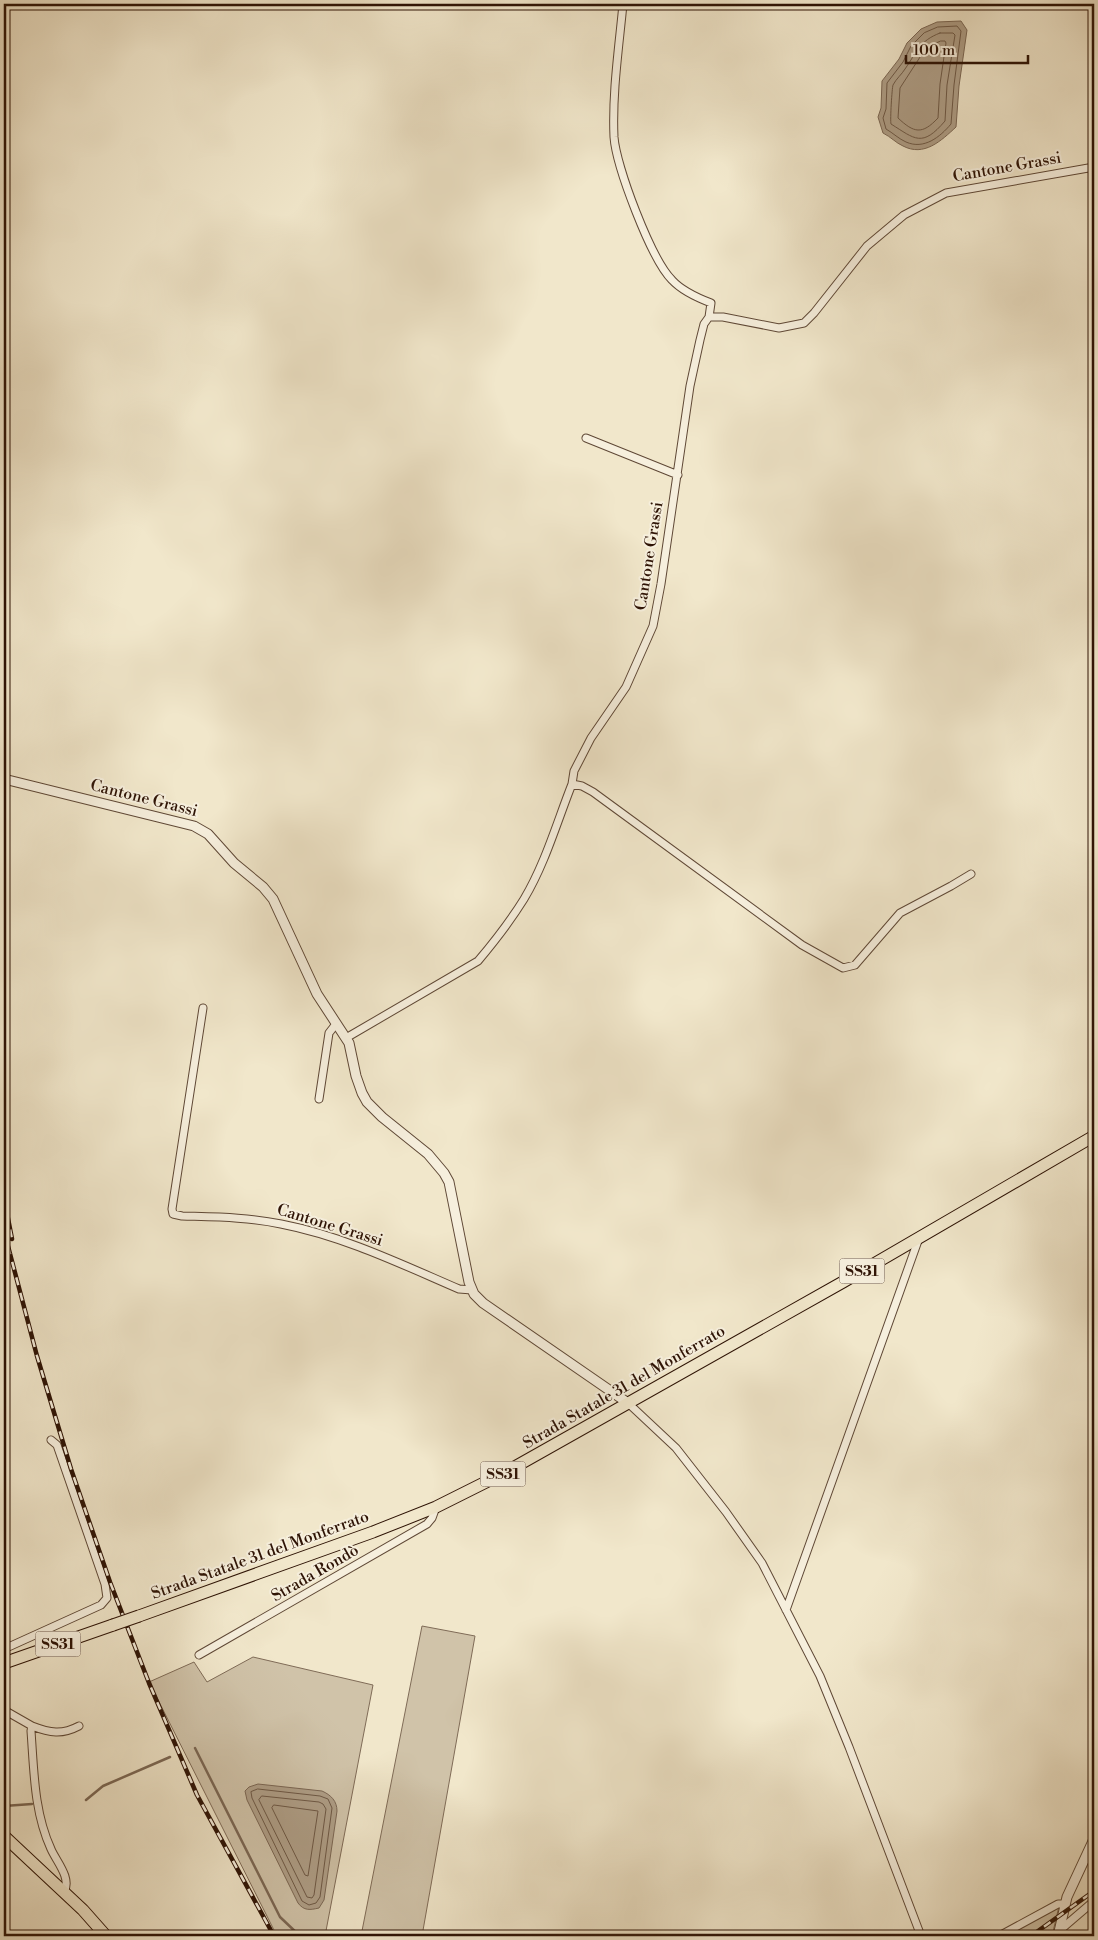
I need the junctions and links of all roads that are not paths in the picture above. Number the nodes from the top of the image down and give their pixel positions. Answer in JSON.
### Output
{"nodes":[{"id":1,"x":623,"y":4,"type":"edge"},
{"id":2,"x":1094,"y":167,"type":"edge"},
{"id":3,"x":709,"y":317,"type":"junction"},
{"id":4,"x":586,"y":438,"type":"dead end"},
{"id":5,"x":678,"y":475,"type":"junction"},
{"id":6,"x":4,"y":779,"type":"edge"},
{"id":7,"x":572,"y":784,"type":"junction"},
{"id":8,"x":971,"y":874,"type":"dead end"},
{"id":9,"x":203,"y":1008,"type":"dead end"},
{"id":10,"x":336,"y":1024,"type":"junction"},
{"id":11,"x":346,"y":1038,"type":"junction"},
{"id":12,"x":319,"y":1099,"type":"dead end"},
{"id":13,"x":1094,"y":1136,"type":"edge"},
{"id":14,"x":919,"y":1238,"type":"junction"},
{"id":15,"x":472,"y":1290,"type":"junction"},
{"id":16,"x":628,"y":1403,"type":"junction"},
{"id":17,"x":51,"y":1440,"type":"dead end"},
{"id":18,"x":436,"y":1507,"type":"junction"},
{"id":19,"x":786,"y":1610,"type":"junction"},
{"id":20,"x":4,"y":1649,"type":"edge"},
{"id":21,"x":199,"y":1655,"type":"dead end"},
{"id":22,"x":4,"y":1663,"type":"edge"},
{"id":23,"x":4,"y":1710,"type":"edge"},
{"id":24,"x":32,"y":1726,"type":"junction"},
{"id":25,"x":79,"y":1726,"type":"dead end"},
{"id":26,"x":4,"y":1836,"type":"edge"},
{"id":27,"x":1094,"y":1839,"type":"edge"},
{"id":28,"x":64,"y":1892,"type":"junction"},
{"id":29,"x":1094,"y":1902,"type":"edge"},
{"id":30,"x":1065,"y":1904,"type":"junction"},
{"id":31,"x":1058,"y":1934,"type":"edge"},
{"id":32,"x":106,"y":1936,"type":"edge"},
{"id":33,"x":921,"y":1936,"type":"edge"},
{"id":34,"x":999,"y":1936,"type":"edge"}],
"edges":[{"from":1,"to":3,"type":"street"},
{"from":2,"to":3,"type":"street","name":"Cantone Grassi"},
{"from":3,"to":5,"type":"street","name":"Cantone Grassi"},
{"from":4,"to":5,"type":"street"},
{"from":5,"to":7,"type":"street","name":"Cantone Grassi"},
{"from":6,"to":10,"type":"street","name":"Cantone Grassi"},
{"from":7,"to":8,"type":"street"},
{"from":7,"to":11,"type":"street","name":"Cantone Grassi"},
{"from":9,"to":15,"type":"street","name":"Cantone Grassi"},
{"from":10,"to":11,"type":"street","name":"Cantone Grassi"},
{"from":10,"to":12,"type":"street"},
{"from":11,"to":15,"type":"street","name":"Cantone Grassi"},
{"from":13,"to":14,"type":"main road","name":"Strada Statale 31 del Monferrato","number":"SS31"},
{"from":14,"to":16,"type":"main road","name":"Strada Statale 31 del Monferrato","number":"SS31"},
{"from":14,"to":19,"type":"street"},
{"from":15,"to":16,"type":"street"},
{"from":16,"to":18,"type":"main road","name":"Strada Statale 31 del Monferrato","number":"SS31"},
{"from":16,"to":19,"type":"street"},
{"from":17,"to":20,"type":"street"},
{"from":18,"to":21,"type":"street","name":"Strada Rondò"},
{"from":18,"to":22,"type":"main road","name":"Strada Statale 31 del Monferrato","number":"SS31","bridge":true},
{"from":19,"to":33,"type":"street"},
{"from":23,"to":24,"type":"street"},
{"from":24,"to":25,"type":"street"},
{"from":24,"to":28,"type":"street"},
{"from":26,"to":28,"type":"main road"},
{"from":27,"to":30,"type":"street"},
{"from":28,"to":32,"type":"main road"},
{"from":29,"to":31,"type":"street"},
{"from":30,"to":31,"type":"street"},
{"from":30,"to":34,"type":"street"}]}
